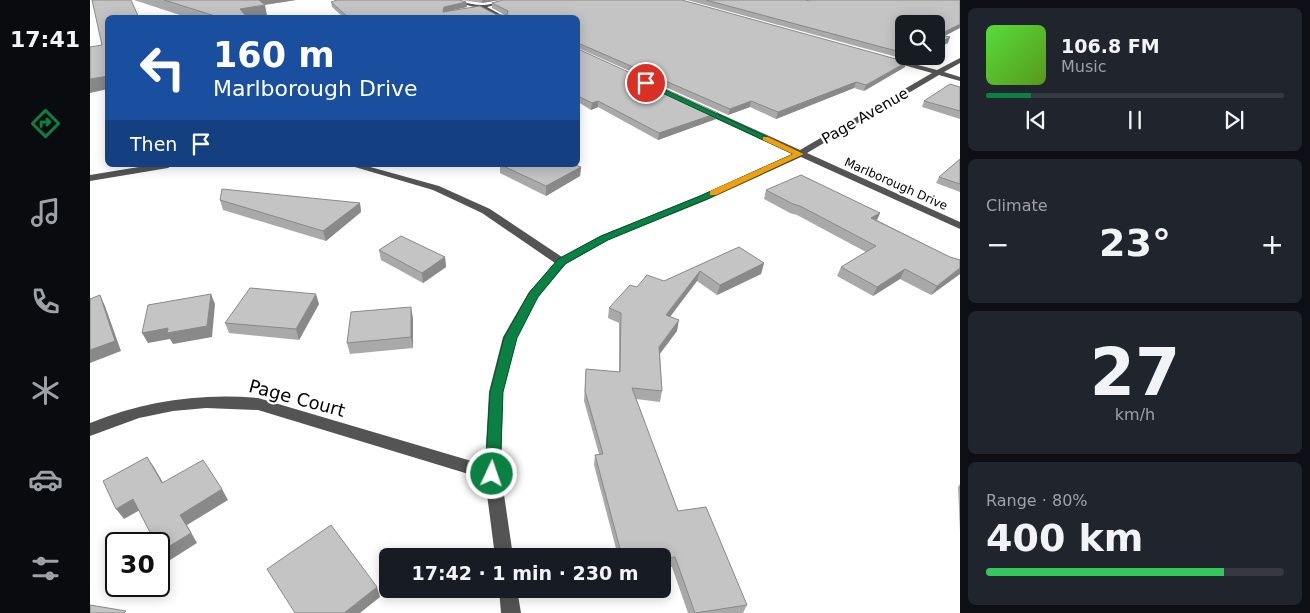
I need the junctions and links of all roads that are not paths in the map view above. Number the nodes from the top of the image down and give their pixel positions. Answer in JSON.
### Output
{"nodes":[{"id":1,"x":452,"y":0,"type":"edge"},
{"id":2,"x":511,"y":0,"type":"edge"},
{"id":3,"x":482,"y":7,"type":"junction"},
{"id":4,"x":456,"y":13,"type":"edge"},
{"id":5,"x":498,"y":15,"type":"edge"},
{"id":6,"x":880,"y":57,"type":"edge"},
{"id":7,"x":960,"y":60,"type":"edge"},
{"id":8,"x":938,"y":73,"type":"junction"},
{"id":9,"x":960,"y":79,"type":"edge"},
{"id":10,"x":693,"y":105,"type":"edge"},
{"id":11,"x":800,"y":154,"type":"junction"},
{"id":12,"x":156,"y":167,"type":"edge"},
{"id":13,"x":384,"y":168,"type":"edge"},
{"id":14,"x":90,"y":178,"type":"edge"},
{"id":15,"x":960,"y":226,"type":"edge"},
{"id":16,"x":562,"y":262,"type":"junction"},
{"id":17,"x":90,"y":430,"type":"edge"},
{"id":18,"x":492,"y":474,"type":"junction"},
{"id":19,"x":503,"y":548,"type":"edge"},
{"id":20,"x":509,"y":598,"type":"edge"},
{"id":21,"x":511,"y":613,"type":"edge"}],
"edges":[{"from":1,"to":3,"type":"street"},
{"from":2,"to":3,"type":"street"},
{"from":3,"to":4,"type":"street"},
{"from":3,"to":5,"type":"street"},
{"from":6,"to":8,"type":"street"},
{"from":7,"to":8,"type":"street","name":"Page Avenue"},
{"from":8,"to":9,"type":"street"},
{"from":8,"to":11,"type":"street","name":"Page Avenue"},
{"from":10,"to":11,"type":"street","name":"Marlborough Drive"},
{"from":11,"to":15,"type":"street","name":"Marlborough Drive"},
{"from":11,"to":16,"type":"street","name":"Page Avenue"},
{"from":12,"to":14,"type":"street"},
{"from":13,"to":16,"type":"street"},
{"from":16,"to":18,"type":"street","name":"Page Avenue"},
{"from":17,"to":18,"type":"street","name":"Page Court"},
{"from":18,"to":19,"type":"street","name":"Page Avenue"},
{"from":20,"to":21,"type":"street"}]}
